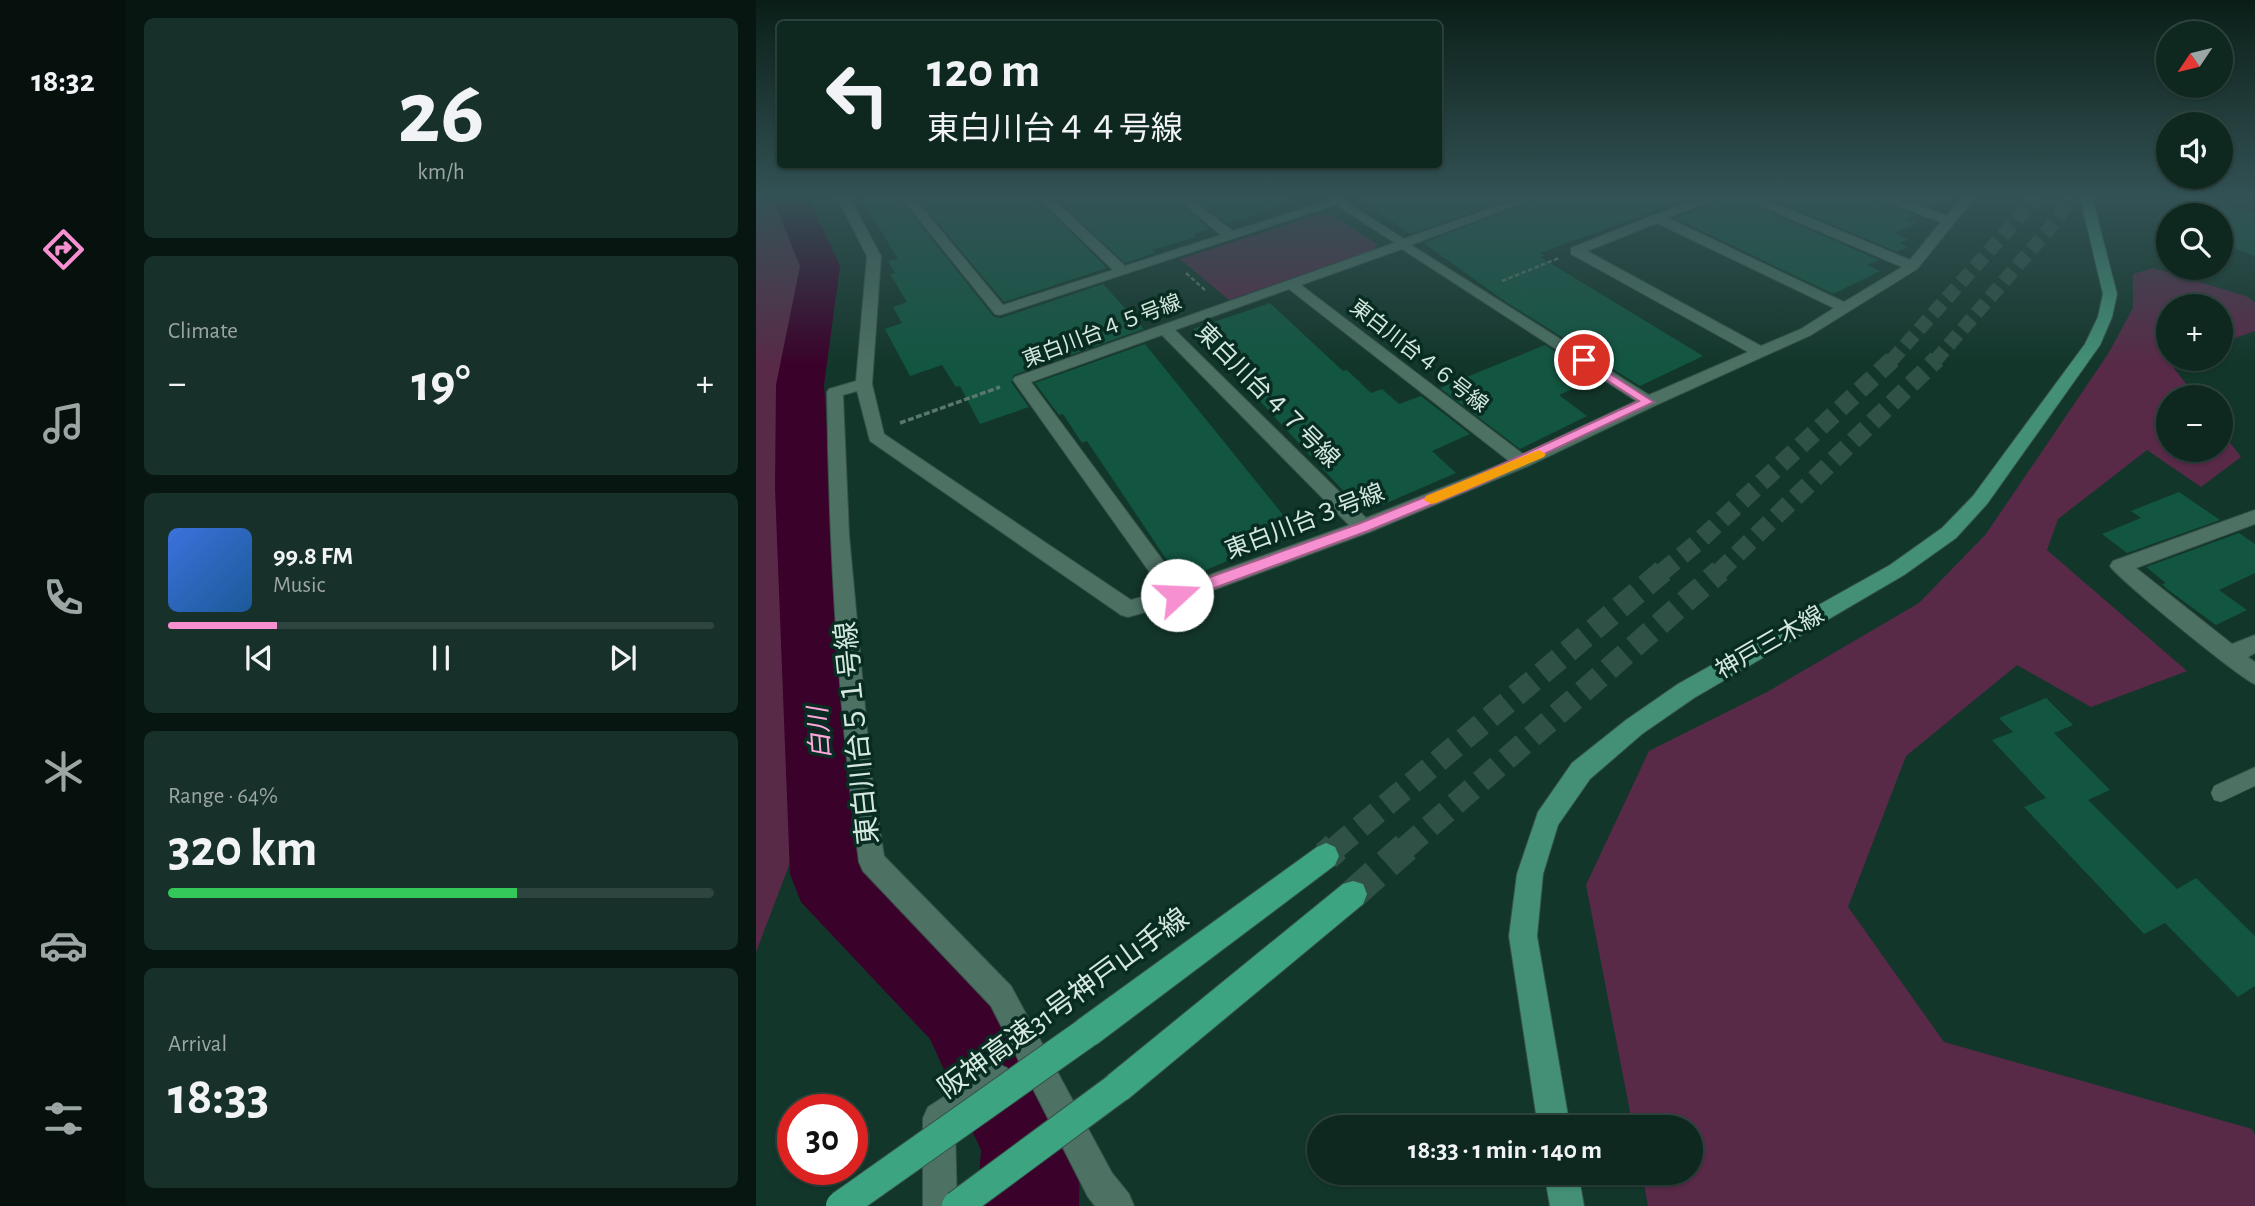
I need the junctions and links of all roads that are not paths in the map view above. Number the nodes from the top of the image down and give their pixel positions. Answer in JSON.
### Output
{"nodes":[{"id":1,"x":873,"y":253,"type":"edge"},
{"id":2,"x":953,"y":253,"type":"edge"},
{"id":3,"x":1103,"y":253,"type":"edge"},
{"id":4,"x":1178,"y":253,"type":"edge"},
{"id":5,"x":1377,"y":253,"type":"edge"},
{"id":6,"x":1418,"y":253,"type":"edge"},
{"id":7,"x":1580,"y":253,"type":"edge"},
{"id":8,"x":1731,"y":253,"type":"edge"},
{"id":9,"x":1882,"y":253,"type":"edge"},
{"id":10,"x":1922,"y":253,"type":"edge"},
{"id":11,"x":2100,"y":253,"type":"edge"},
{"id":12,"x":1912,"y":266,"type":"junction"},
{"id":13,"x":1122,"y":271,"type":"junction"},
{"id":14,"x":1291,"y":284,"type":"junction"},
{"id":15,"x":1845,"y":308,"type":"junction"},
{"id":16,"x":1165,"y":329,"type":"junction"},
{"id":17,"x":1760,"y":352,"type":"junction"},
{"id":18,"x":864,"y":384,"type":"junction"},
{"id":19,"x":1648,"y":402,"type":"junction"},
{"id":20,"x":1522,"y":462,"type":"junction"},
{"id":21,"x":2255,"y":517,"type":"edge"},
{"id":22,"x":1363,"y":527,"type":"junction"},
{"id":23,"x":1177,"y":595,"type":"junction"},
{"id":24,"x":2255,"y":644,"type":"edge"},
{"id":25,"x":2229,"y":655,"type":"junction"},
{"id":26,"x":2255,"y":675,"type":"edge"},
{"id":27,"x":2255,"y":776,"type":"edge"},
{"id":28,"x":2221,"y":793,"type":"dead end"},
{"id":29,"x":1326,"y":856,"type":"tunnel mouth"},
{"id":30,"x":1353,"y":894,"type":"tunnel mouth"},
{"id":31,"x":1030,"y":1056,"type":"junction"},
{"id":32,"x":1552,"y":1115,"type":"edge"},
{"id":33,"x":1563,"y":1185,"type":"edge"},
{"id":34,"x":841,"y":1206,"type":"edge"},
{"id":35,"x":940,"y":1206,"type":"edge"},
{"id":36,"x":957,"y":1206,"type":"edge"},
{"id":37,"x":1117,"y":1206,"type":"edge"},
{"id":38,"x":1567,"y":1206,"type":"edge"}],
"edges":[{"from":1,"to":18,"type":"street"},
{"from":2,"to":13,"type":"street"},
{"from":3,"to":13,"type":"street"},
{"from":4,"to":13,"type":"street"},
{"from":5,"to":14,"type":"street","name":"東白川台４５号線"},
{"from":6,"to":19,"type":"street"},
{"from":7,"to":17,"type":"street"},
{"from":8,"to":15,"type":"street"},
{"from":9,"to":12,"type":"street"},
{"from":10,"to":12,"type":"street","name":"東白川台３号線"},
{"from":11,"to":32,"type":"main road","name":"神戸三木線"},
{"from":12,"to":15,"type":"street","name":"東白川台３号線"},
{"from":14,"to":16,"type":"street","name":"東白川台４５号線"},
{"from":14,"to":20,"type":"street","name":"東白川台４６号線"},
{"from":15,"to":17,"type":"street","name":"東白川台３号線"},
{"from":16,"to":22,"type":"street","name":"東白川台４７号線"},
{"from":16,"to":23,"type":"street","name":"東白川台４５号線"},
{"from":17,"to":19,"type":"street","name":"東白川台３号線"},
{"from":18,"to":23,"type":"street","name":"東白川台３号線"},
{"from":18,"to":31,"type":"street","name":"東白川台５１号線"},
{"from":19,"to":20,"type":"street","name":"東白川台３号線"},
{"from":20,"to":22,"type":"street","name":"東白川台３号線"},
{"from":21,"to":25,"type":"street"},
{"from":22,"to":23,"type":"street","name":"東白川台３号線"},
{"from":24,"to":25,"type":"street"},
{"from":25,"to":26,"type":"street"},
{"from":27,"to":28,"type":"lane"},
{"from":29,"to":34,"type":"highway","name":"阪神高速31号神戸山手線","bridge":true},
{"from":30,"to":36,"type":"highway","bridge":true},
{"from":31,"to":35,"type":"street"},
{"from":31,"to":37,"type":"street"},
{"from":33,"to":38,"type":"main road"}]}
